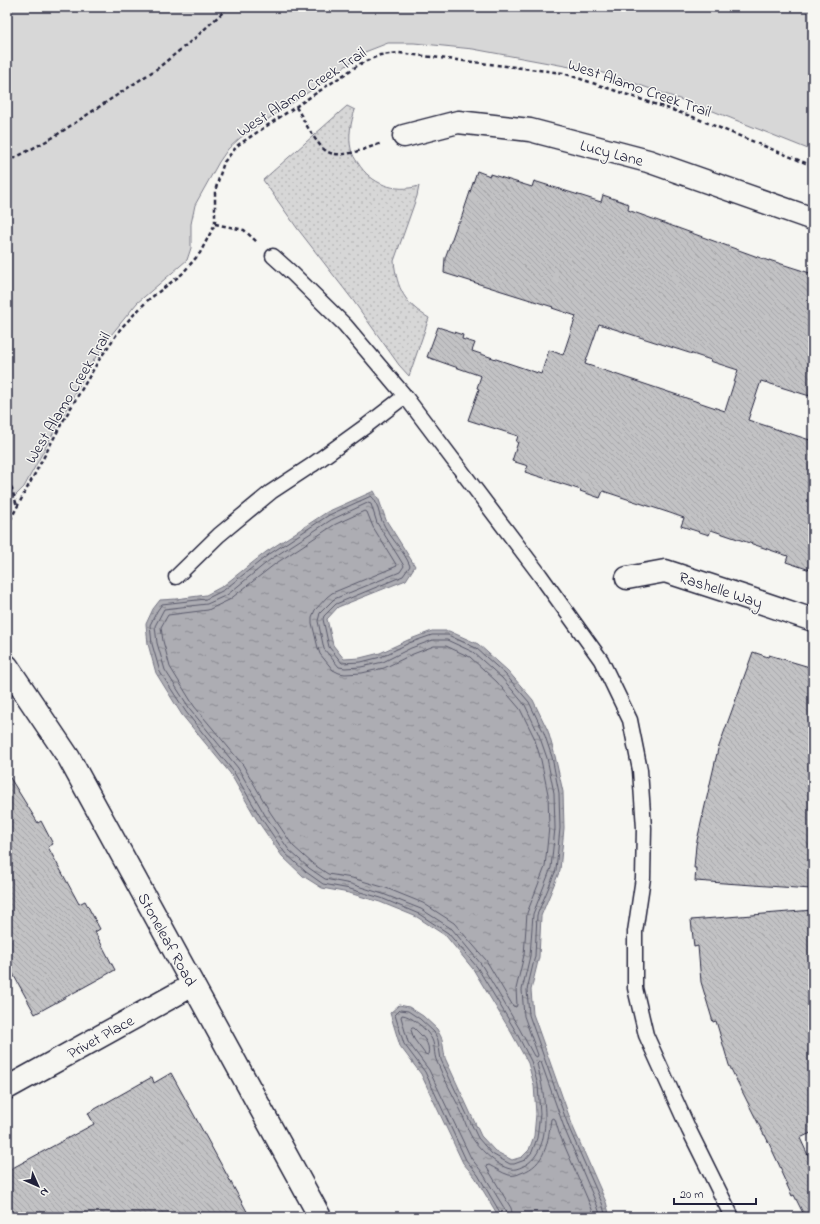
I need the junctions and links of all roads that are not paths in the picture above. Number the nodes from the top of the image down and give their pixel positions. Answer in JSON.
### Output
{"nodes":[{"id":1,"x":404,"y":136,"type":"road end"},
{"id":2,"x":813,"y":219,"type":"edge"},
{"id":3,"x":272,"y":256,"type":"road end"},
{"id":4,"x":405,"y":396,"type":"junction"},
{"id":5,"x":176,"y":577,"type":"dead end"},
{"id":6,"x":627,"y":578,"type":"dead end"},
{"id":7,"x":813,"y":620,"type":"edge"},
{"id":8,"x":7,"y":666,"type":"edge"},
{"id":9,"x":193,"y":985,"type":"junction"},
{"id":10,"x":7,"y":1088,"type":"edge"},
{"id":11,"x":320,"y":1217,"type":"edge"},
{"id":12,"x":732,"y":1217,"type":"edge"}],
"edges":[{"from":1,"to":2,"type":"street","name":"Lucy Lane"},
{"from":3,"to":4,"type":"lane"},
{"from":4,"to":5,"type":"lane"},
{"from":4,"to":12,"type":"lane"},
{"from":6,"to":7,"type":"street","name":"Rashelle Way"},
{"from":8,"to":9,"type":"street","name":"Stoneleaf Road"},
{"from":9,"to":10,"type":"street","name":"Privet Place"},
{"from":9,"to":11,"type":"street","name":"Stoneleaf Road"}]}
